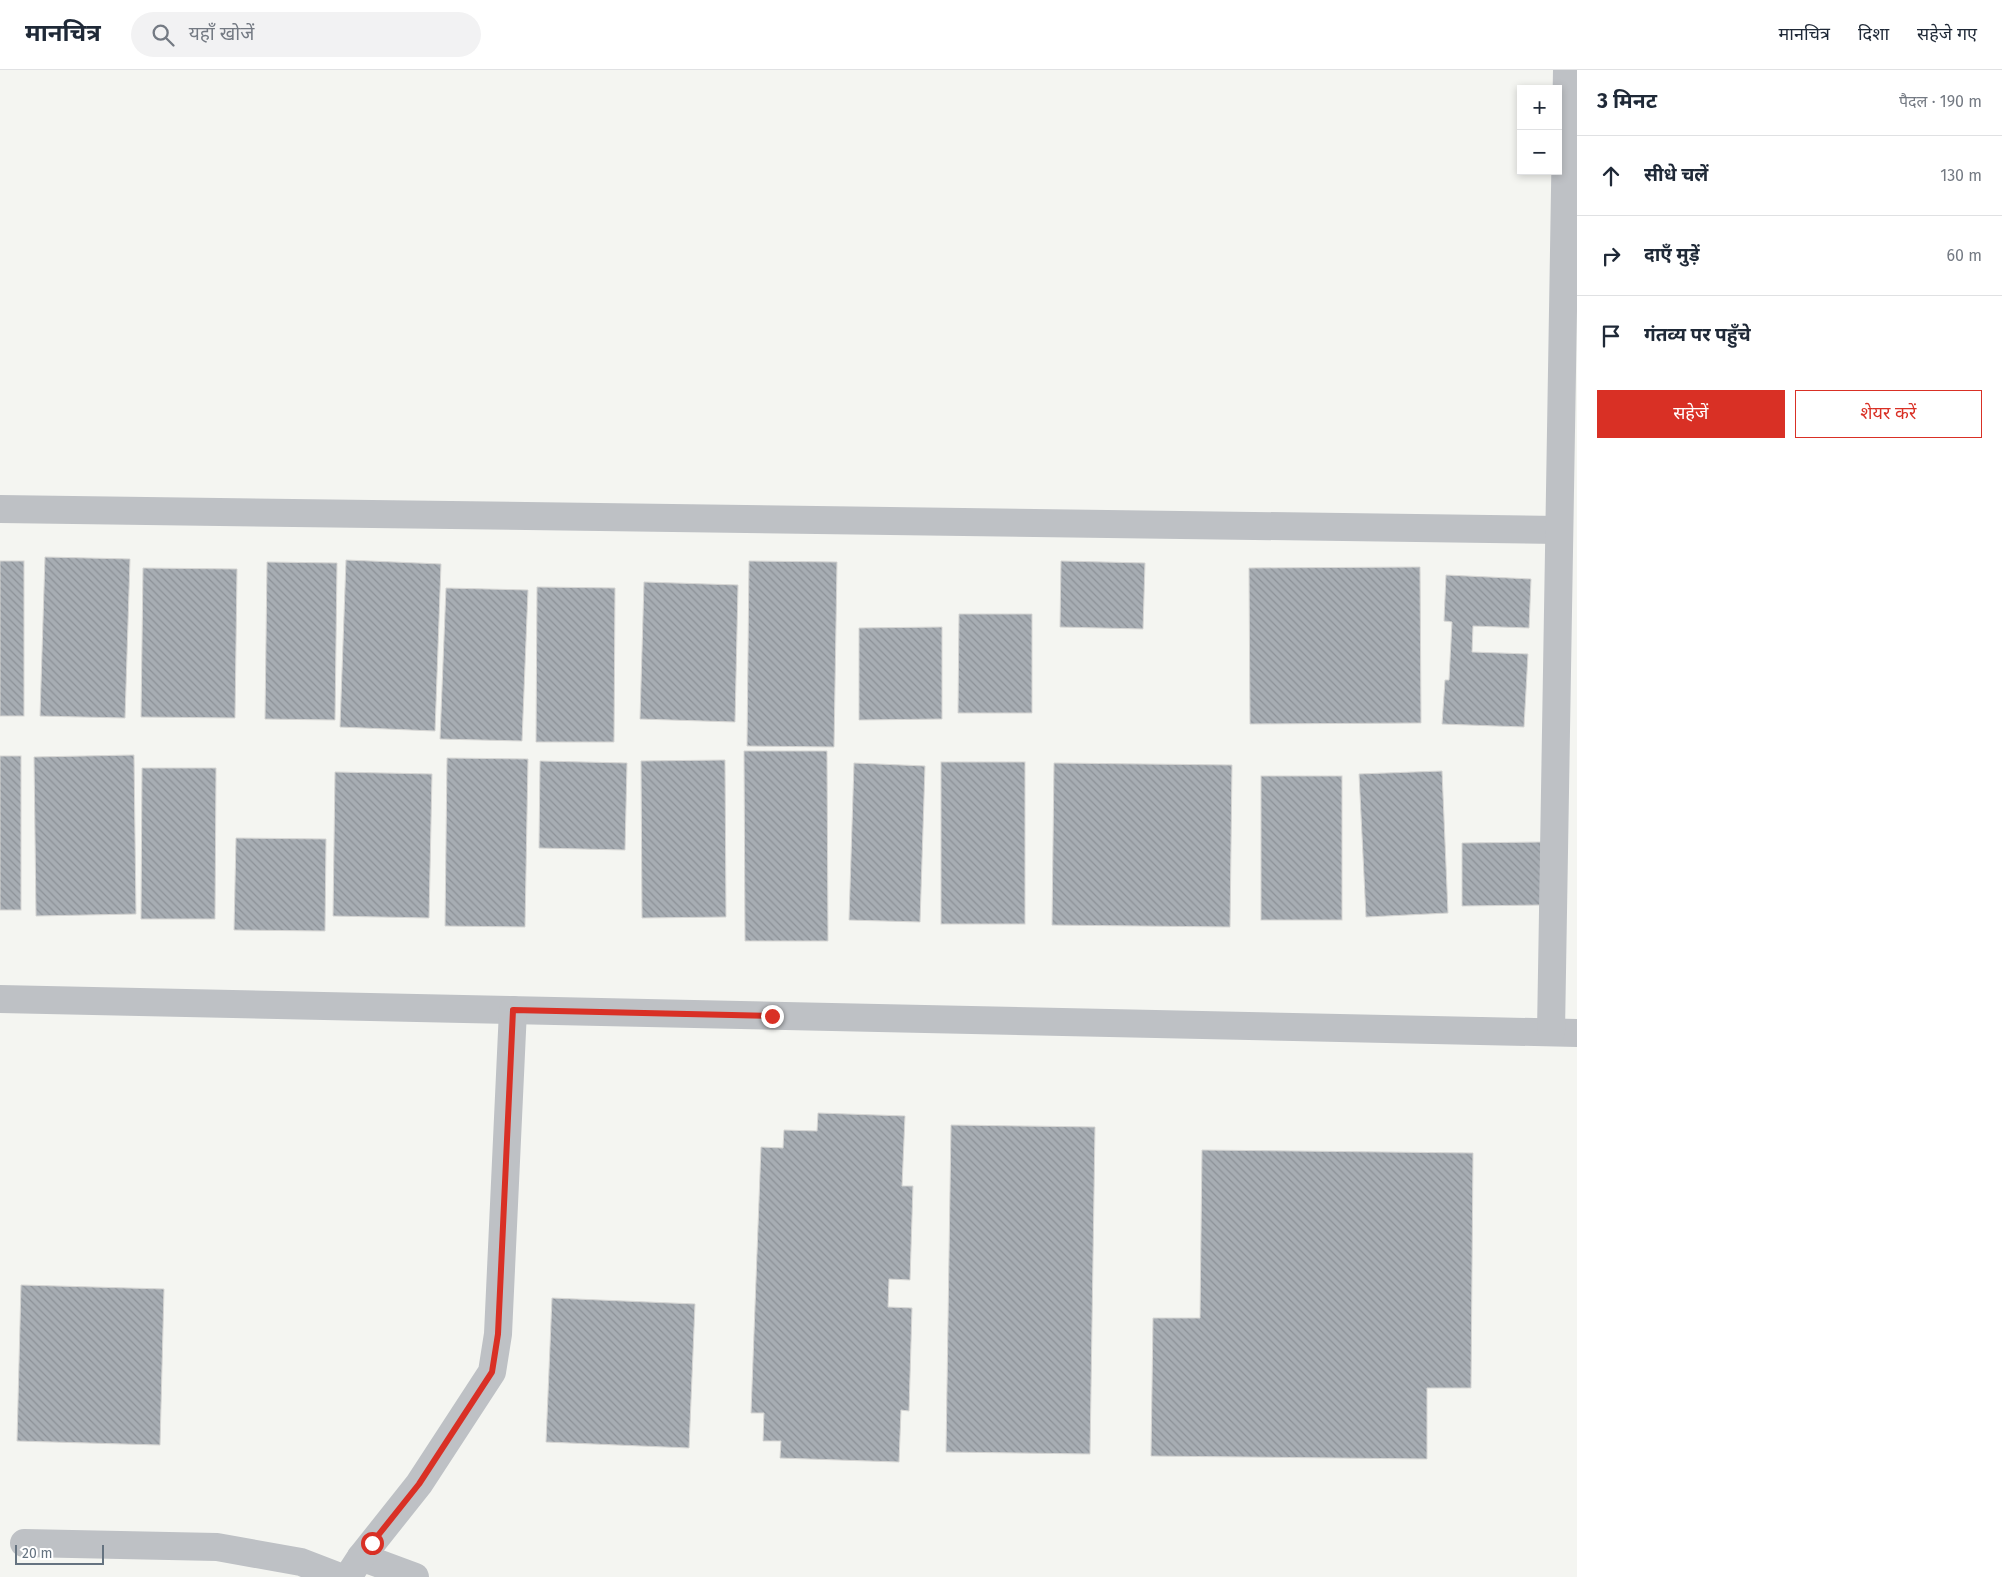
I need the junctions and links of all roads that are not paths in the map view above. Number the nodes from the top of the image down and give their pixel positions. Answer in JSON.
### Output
{"nodes":[{"id":1,"x":1567,"y":70,"type":"edge"},
{"id":2,"x":0,"y":509,"type":"edge"},
{"id":3,"x":1559,"y":530,"type":"junction"},
{"id":4,"x":0,"y":999,"type":"edge"},
{"id":5,"x":513,"y":1010,"type":"junction"},
{"id":6,"x":1564,"y":1033,"type":"edge"},
{"id":7,"x":24,"y":1543,"type":"dead end"},
{"id":8,"x":354,"y":1567,"type":"edge"},
{"id":9,"x":340,"y":1577,"type":"edge"},
{"id":10,"x":414,"y":1577,"type":"edge"}],
"edges":[{"from":1,"to":3,"type":"street"},
{"from":2,"to":3,"type":"street"},
{"from":3,"to":6,"type":"street"},
{"from":4,"to":5,"type":"street"},
{"from":5,"to":6,"type":"street"},
{"from":5,"to":8,"type":"street"},
{"from":7,"to":9,"type":"street"},
{"from":8,"to":10,"type":"street"}]}
